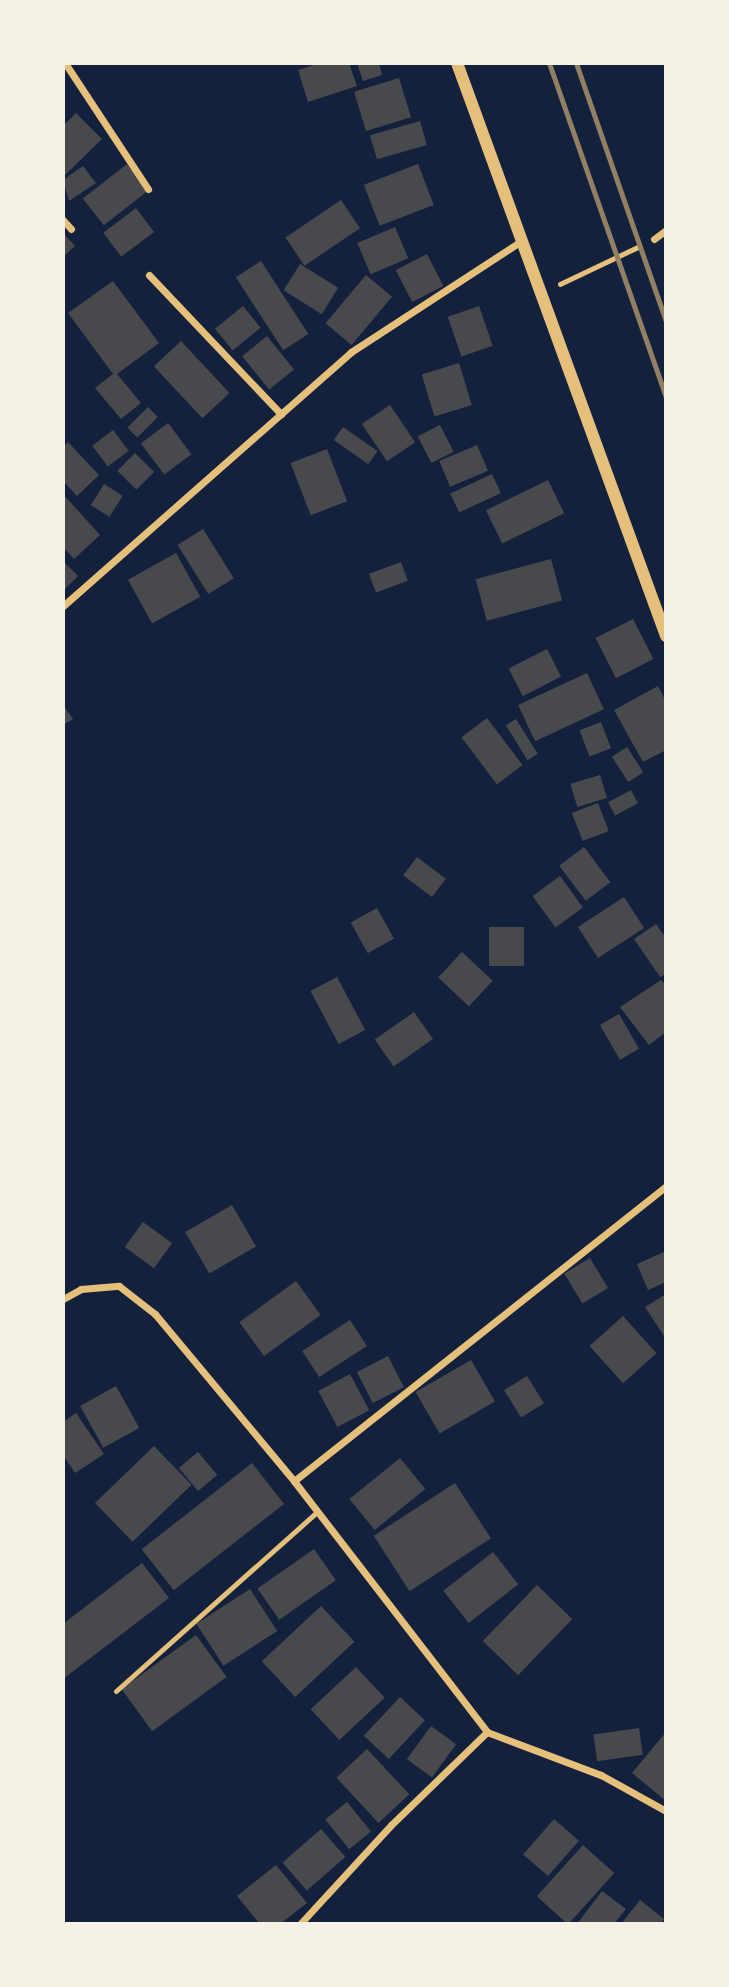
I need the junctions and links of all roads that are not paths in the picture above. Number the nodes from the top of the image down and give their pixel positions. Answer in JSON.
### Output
{"nodes":[{"id":1,"x":65,"y":63,"type":"edge"},
{"id":2,"x":457,"y":63,"type":"edge"},
{"id":3,"x":148,"y":189,"type":"dead end"},
{"id":4,"x":63,"y":220,"type":"edge"},
{"id":5,"x":71,"y":229,"type":"dead end"},
{"id":6,"x":666,"y":230,"type":"edge"},
{"id":7,"x":654,"y":239,"type":"road end"},
{"id":8,"x":521,"y":241,"type":"junction"},
{"id":9,"x":149,"y":275,"type":"dead end"},
{"id":10,"x":281,"y":414,"type":"junction"},
{"id":11,"x":63,"y":606,"type":"edge"},
{"id":12,"x":666,"y":636,"type":"edge"},
{"id":13,"x":666,"y":1186,"type":"edge"},
{"id":14,"x":63,"y":1299,"type":"edge"},
{"id":15,"x":294,"y":1481,"type":"junction"},
{"id":16,"x":316,"y":1513,"type":"junction"},
{"id":17,"x":116,"y":1691,"type":"dead end"},
{"id":18,"x":487,"y":1732,"type":"junction"},
{"id":19,"x":666,"y":1811,"type":"edge"},
{"id":20,"x":300,"y":1924,"type":"edge"}],
"edges":[{"from":1,"to":3,"type":"street"},
{"from":2,"to":8,"type":"street"},
{"from":4,"to":5,"type":"street"},
{"from":6,"to":7,"type":"street"},
{"from":8,"to":10,"type":"street"},
{"from":8,"to":12,"type":"street"},
{"from":9,"to":10,"type":"street"},
{"from":10,"to":11,"type":"street"},
{"from":13,"to":15,"type":"street"},
{"from":14,"to":15,"type":"street"},
{"from":15,"to":16,"type":"street"},
{"from":16,"to":17,"type":"lane"},
{"from":16,"to":18,"type":"street"},
{"from":18,"to":19,"type":"street"},
{"from":18,"to":20,"type":"street"}]}
